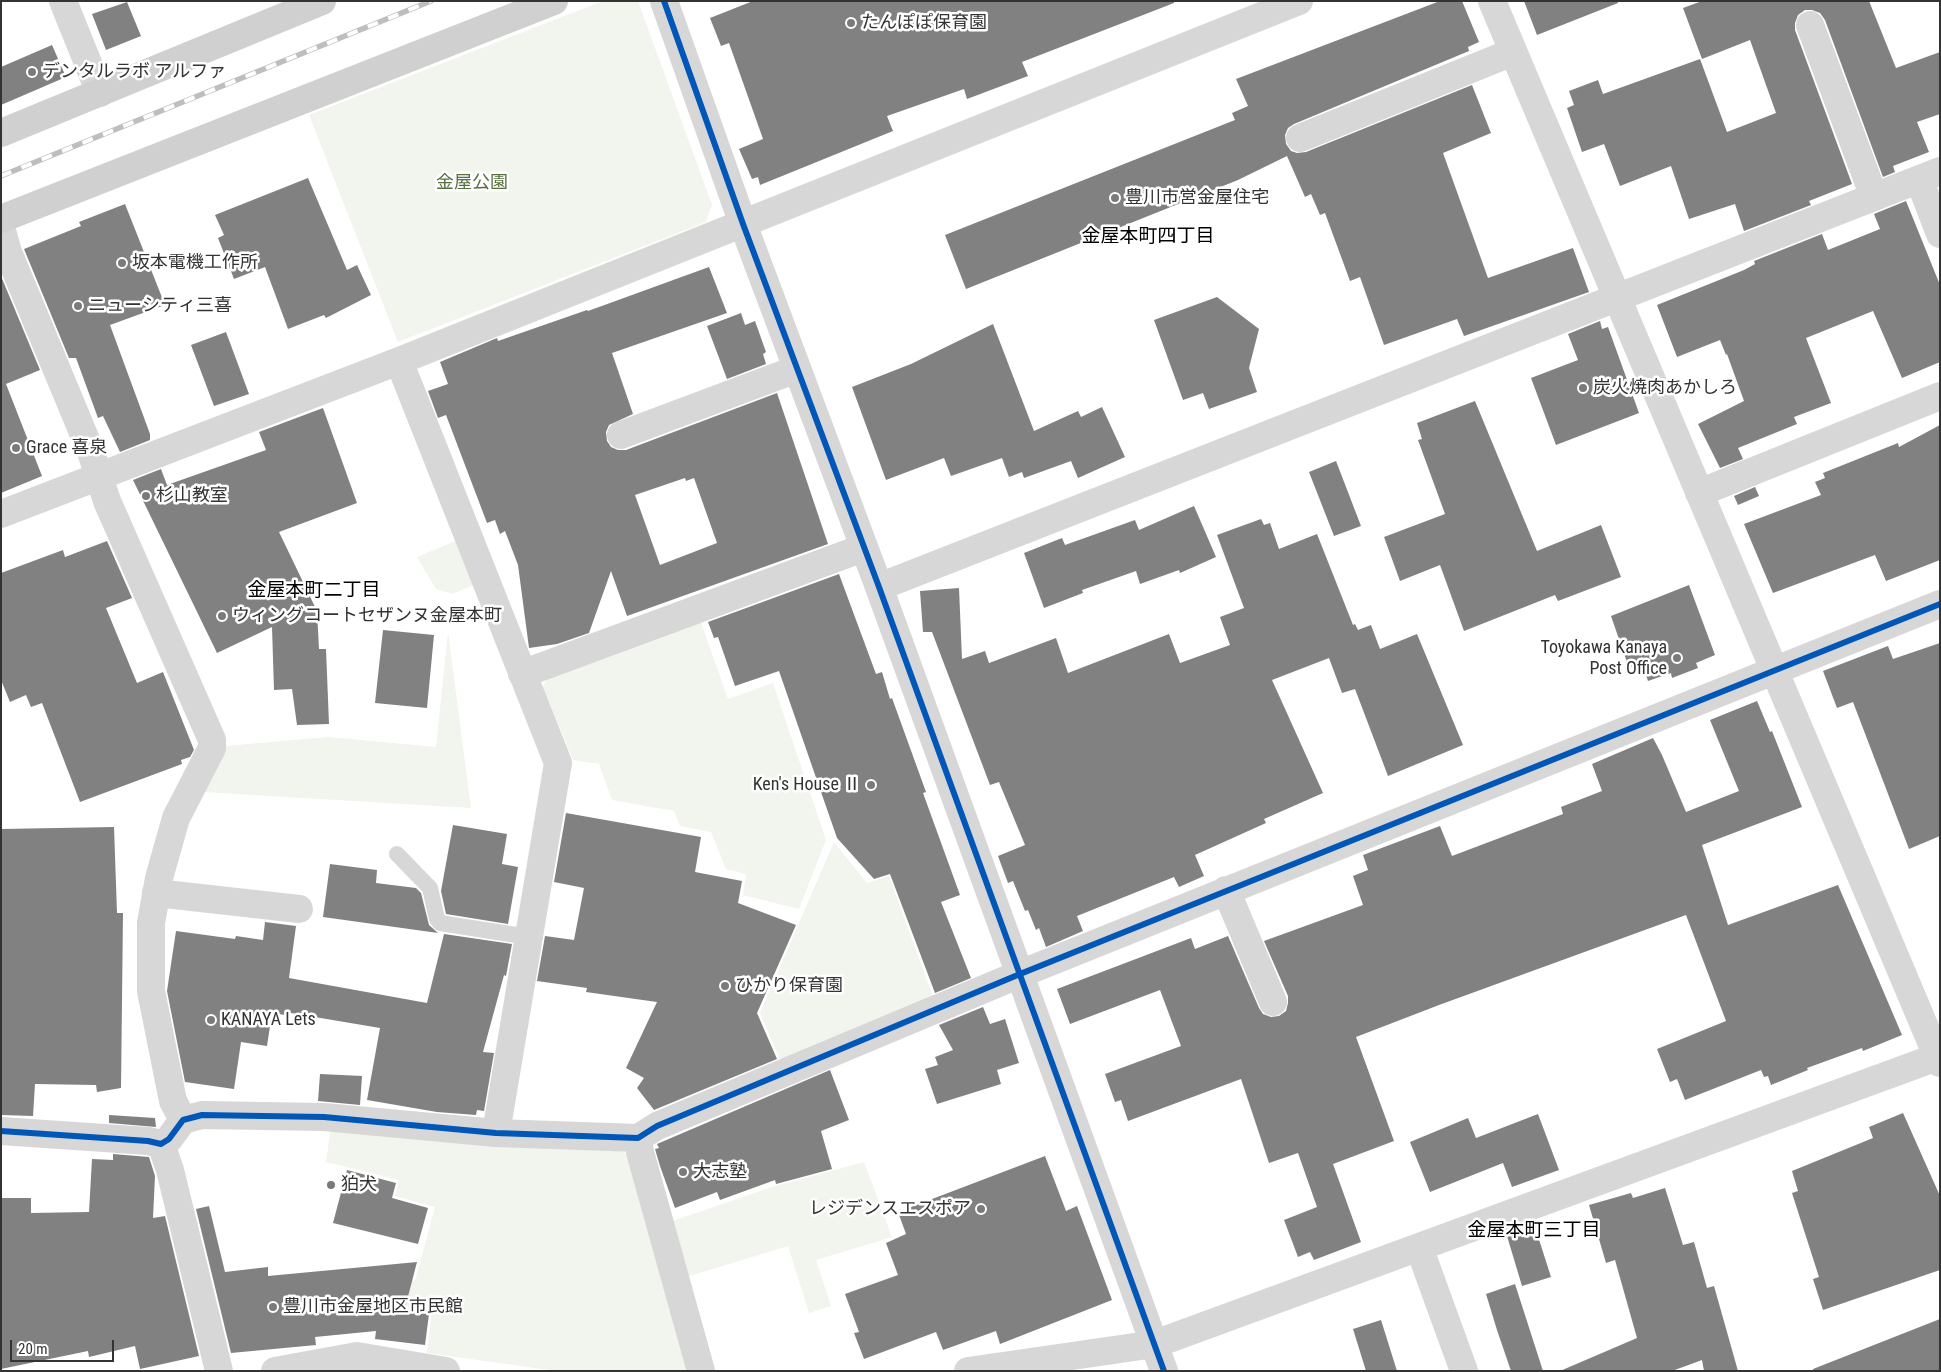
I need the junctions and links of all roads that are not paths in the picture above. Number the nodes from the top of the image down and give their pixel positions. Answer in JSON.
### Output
{"nodes":[{"id":1,"x":63,"y":1,"type":"edge"},
{"id":2,"x":322,"y":1,"type":"edge"},
{"id":3,"x":554,"y":1,"type":"edge"},
{"id":4,"x":664,"y":1,"type":"edge"},
{"id":5,"x":1299,"y":1,"type":"edge"},
{"id":6,"x":1492,"y":1,"type":"edge"},
{"id":7,"x":1810,"y":25,"type":"dead end"},
{"id":8,"x":1513,"y":52,"type":"junction"},
{"id":9,"x":100,"y":93,"type":"junction"},
{"id":10,"x":1,"y":133,"type":"edge"},
{"id":11,"x":1300,"y":138,"type":"dead end"},
{"id":12,"x":1929,"y":175,"type":"edge"},
{"id":13,"x":1874,"y":197,"type":"junction"},
{"id":14,"x":1,"y":219,"type":"edge"},
{"id":15,"x":743,"y":224,"type":"junction"},
{"id":16,"x":1,"y":227,"type":"edge"},
{"id":17,"x":1940,"y":234,"type":"edge"},
{"id":18,"x":1617,"y":298,"type":"junction"},
{"id":19,"x":399,"y":361,"type":"junction"},
{"id":20,"x":796,"y":369,"type":"junction"},
{"id":21,"x":1940,"y":396,"type":"edge"},
{"id":22,"x":621,"y":435,"type":"dead end"},
{"id":23,"x":99,"y":476,"type":"junction"},
{"id":24,"x":1699,"y":493,"type":"junction"},
{"id":25,"x":1,"y":514,"type":"edge"},
{"id":26,"x":862,"y":548,"type":"junction"},
{"id":27,"x":879,"y":587,"type":"junction"},
{"id":28,"x":1940,"y":604,"type":"edge"},
{"id":29,"x":1774,"y":670,"type":"junction"},
{"id":30,"x":522,"y":674,"type":"junction"},
{"id":31,"x":397,"y":854,"type":"dead end"},
{"id":32,"x":1226,"y":890,"type":"junction"},
{"id":33,"x":156,"y":893,"type":"junction"},
{"id":34,"x":299,"y":909,"type":"dead end"},
{"id":35,"x":529,"y":937,"type":"junction"},
{"id":36,"x":1020,"y":974,"type":"junction"},
{"id":37,"x":1273,"y":1002,"type":"dead end"},
{"id":38,"x":1939,"y":1059,"type":"edge"},
{"id":39,"x":183,"y":1120,"type":"junction"},
{"id":40,"x":1,"y":1131,"type":"edge"},
{"id":41,"x":496,"y":1133,"type":"junction"},
{"id":42,"x":638,"y":1138,"type":"junction"},
{"id":43,"x":161,"y":1144,"type":"junction"},
{"id":44,"x":1420,"y":1247,"type":"junction"},
{"id":45,"x":1155,"y":1344,"type":"junction"},
{"id":46,"x":219,"y":1371,"type":"edge"},
{"id":47,"x":275,"y":1371,"type":"edge"},
{"id":48,"x":446,"y":1371,"type":"edge"},
{"id":49,"x":701,"y":1371,"type":"edge"},
{"id":50,"x":968,"y":1371,"type":"edge"},
{"id":51,"x":1164,"y":1371,"type":"edge"},
{"id":52,"x":1464,"y":1371,"type":"edge"}],
"edges":[{"from":1,"to":9,"type":"street"},
{"from":2,"to":9,"type":"street"},
{"from":3,"to":14,"type":"street"},
{"from":4,"to":15,"type":"street"},
{"from":5,"to":15,"type":"street"},
{"from":6,"to":8,"type":"street"},
{"from":7,"to":13,"type":"street"},
{"from":8,"to":11,"type":"street"},
{"from":8,"to":18,"type":"street"},
{"from":9,"to":10,"type":"street"},
{"from":12,"to":13,"type":"street"},
{"from":12,"to":17,"type":"street"},
{"from":13,"to":18,"type":"street"},
{"from":15,"to":19,"type":"street"},
{"from":15,"to":20,"type":"street"},
{"from":16,"to":23,"type":"street"},
{"from":18,"to":24,"type":"street"},
{"from":18,"to":27,"type":"street"},
{"from":19,"to":23,"type":"street"},
{"from":19,"to":30,"type":"street"},
{"from":20,"to":22,"type":"street"},
{"from":20,"to":26,"type":"street"},
{"from":21,"to":24,"type":"street"},
{"from":23,"to":25,"type":"street"},
{"from":23,"to":33,"type":"street"},
{"from":24,"to":29,"type":"street"},
{"from":26,"to":27,"type":"street"},
{"from":26,"to":30,"type":"street"},
{"from":27,"to":36,"type":"street"},
{"from":28,"to":29,"type":"street"},
{"from":29,"to":32,"type":"street"},
{"from":29,"to":38,"type":"street"},
{"from":30,"to":35,"type":"street"},
{"from":31,"to":35,"type":"lane"},
{"from":32,"to":36,"type":"street"},
{"from":32,"to":37,"type":"street"},
{"from":33,"to":34,"type":"street"},
{"from":33,"to":39,"type":"street"},
{"from":35,"to":41,"type":"street"},
{"from":36,"to":42,"type":"street"},
{"from":36,"to":45,"type":"street"},
{"from":38,"to":44,"type":"street"},
{"from":39,"to":41,"type":"street"},
{"from":39,"to":43,"type":"street"},
{"from":40,"to":43,"type":"street"},
{"from":41,"to":42,"type":"street"},
{"from":42,"to":49,"type":"street"},
{"from":43,"to":46,"type":"street"},
{"from":44,"to":45,"type":"street"},
{"from":44,"to":52,"type":"street"},
{"from":45,"to":50,"type":"street"},
{"from":45,"to":51,"type":"street"},
{"from":47,"to":48,"type":"street"}]}
